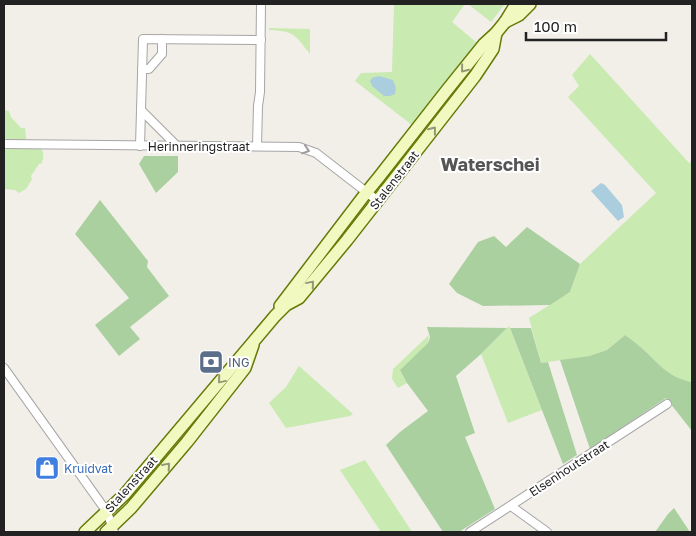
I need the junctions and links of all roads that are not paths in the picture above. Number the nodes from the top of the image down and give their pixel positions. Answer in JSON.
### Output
{"nodes":[{"id":1,"x":261,"y":4,"type":"edge"},
{"id":2,"x":516,"y":4,"type":"edge"},
{"id":3,"x":530,"y":4,"type":"edge"},
{"id":4,"x":505,"y":22,"type":"junction"},
{"id":5,"x":496,"y":33,"type":"junction"},
{"id":6,"x":162,"y":39,"type":"junction"},
{"id":7,"x":261,"y":40,"type":"junction"},
{"id":8,"x":142,"y":69,"type":"junction"},
{"id":9,"x":141,"y":110,"type":"junction"},
{"id":10,"x":4,"y":144,"type":"edge"},
{"id":11,"x":140,"y":146,"type":"junction"},
{"id":12,"x":177,"y":146,"type":"junction"},
{"id":13,"x":258,"y":146,"type":"junction"},
{"id":14,"x":366,"y":192,"type":"junction"},
{"id":15,"x":378,"y":201,"type":"junction"},
{"id":16,"x":336,"y":233,"type":"junction"},
{"id":17,"x":347,"y":240,"type":"junction"},
{"id":18,"x":275,"y":316,"type":"junction"},
{"id":19,"x":253,"y":343,"type":"junction"},
{"id":20,"x":4,"y":368,"type":"edge"},
{"id":21,"x":667,"y":404,"type":"dead end"},
{"id":22,"x":176,"y":434,"type":"junction"},
{"id":23,"x":187,"y":442,"type":"junction"},
{"id":24,"x":511,"y":506,"type":"junction"},
{"id":25,"x":107,"y":512,"type":"junction"},
{"id":26,"x":111,"y":531,"type":"edge"},
{"id":27,"x":85,"y":532,"type":"edge"},
{"id":28,"x":470,"y":532,"type":"edge"},
{"id":29,"x":547,"y":532,"type":"edge"}],
"edges":[{"from":1,"to":7,"type":"street"},
{"from":2,"to":4,"type":"street","name":"Stalenstraat"},
{"from":3,"to":4,"type":"street","name":"Stalenstraat"},
{"from":4,"to":5,"type":"street","name":"Stalenstraat"},
{"from":5,"to":14,"type":"street","name":"Stalenstraat","one_way":true},
{"from":15,"to":5,"type":"street","name":"Stalenstraat","one_way":true},
{"from":6,"to":7,"type":"street"},
{"from":6,"to":8,"type":"street"},
{"from":6,"to":8,"type":"street"},
{"from":7,"to":13,"type":"street"},
{"from":8,"to":9,"type":"street"},
{"from":9,"to":11,"type":"street"},
{"from":9,"to":12,"type":"street"},
{"from":10,"to":11,"type":"street","name":"Herinneringstraat"},
{"from":11,"to":12,"type":"street","name":"Herinneringstraat"},
{"from":12,"to":13,"type":"street","name":"Herinneringstraat"},
{"from":13,"to":14,"type":"street","name":"Herinneringstraat","one_way":true},
{"from":14,"to":15,"type":"street","name":"Herinneringstraat"},
{"from":14,"to":16,"type":"street","name":"Stalenstraat"},
{"from":15,"to":17,"type":"street","name":"Stalenstraat"},
{"from":16,"to":17,"type":"street"},
{"from":16,"to":18,"type":"street","name":"Stalenstraat"},
{"from":18,"to":17,"type":"street","name":"Stalenstraat","one_way":true},
{"from":18,"to":19,"type":"street","name":"Stalenstraat"},
{"from":19,"to":22,"type":"street","name":"Stalenstraat","one_way":true},
{"from":19,"to":23,"type":"street","name":"Stalenstraat"},
{"from":20,"to":25,"type":"street"},
{"from":21,"to":24,"type":"street","name":"Elsenhoutstraat"},
{"from":22,"to":23,"type":"street"},
{"from":22,"to":25,"type":"street","name":"Stalenstraat"},
{"from":26,"to":23,"type":"street","name":"Stalenstraat","one_way":true},
{"from":24,"to":28,"type":"street","name":"Elsenhoutstraat"},
{"from":24,"to":29,"type":"street"},
{"from":25,"to":26,"type":"street"},
{"from":25,"to":27,"type":"street","name":"Stalenstraat"}]}
